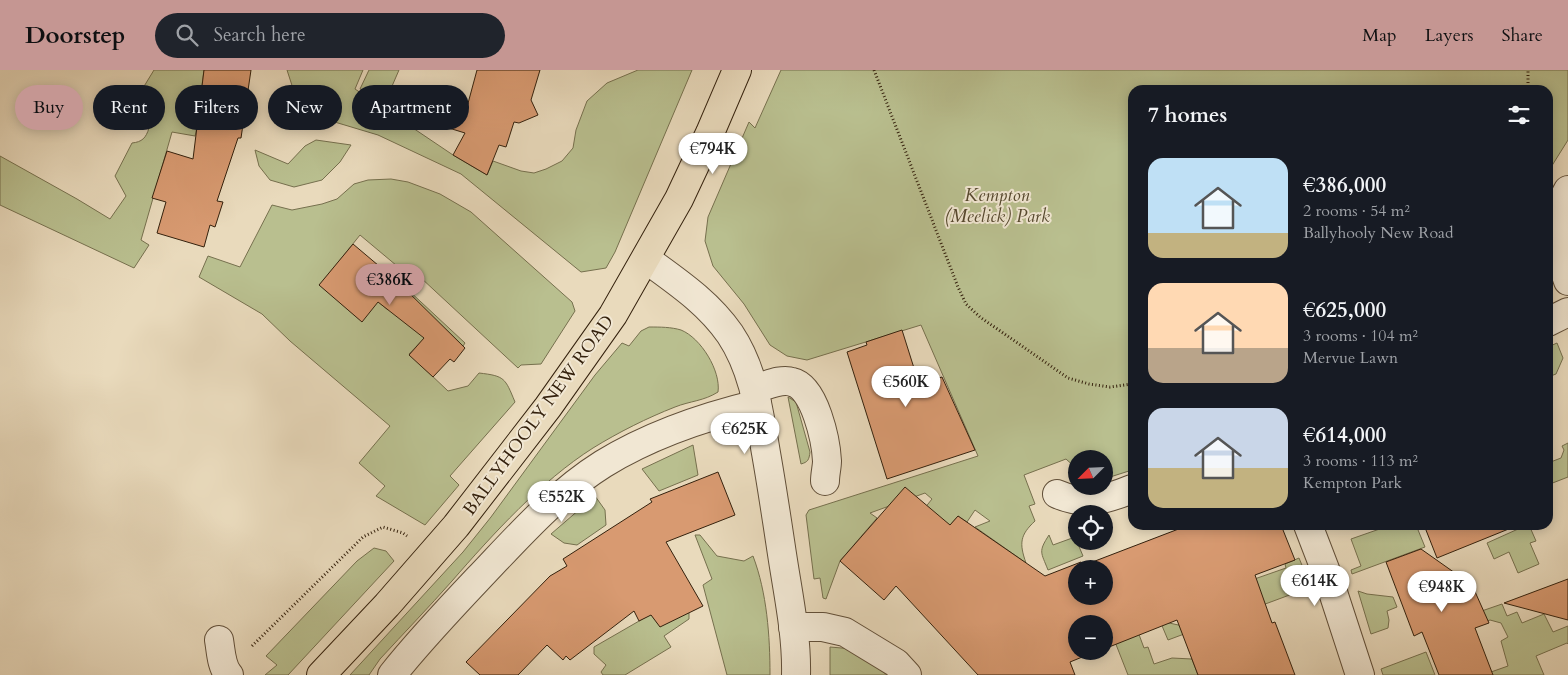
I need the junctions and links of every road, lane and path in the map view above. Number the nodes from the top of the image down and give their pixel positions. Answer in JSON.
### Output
{"nodes":[{"id":1,"x":737,"y":70,"type":"edge"},
{"id":2,"x":874,"y":70,"type":"edge"},
{"id":3,"x":1528,"y":70,"type":"edge"},
{"id":4,"x":1528,"y":85,"type":"edge"},
{"id":5,"x":1568,"y":190,"type":"edge"},
{"id":6,"x":646,"y":259,"type":"junction"},
{"id":7,"x":1568,"y":281,"type":"edge"},
{"id":8,"x":1568,"y":312,"type":"edge"},
{"id":9,"x":1553,"y":320,"type":"edge"},
{"id":10,"x":1128,"y":385,"type":"edge"},
{"id":11,"x":756,"y":396,"type":"junction"},
{"id":12,"x":825,"y":481,"type":"dead end"},
{"id":13,"x":1128,"y":490,"type":"edge"},
{"id":14,"x":1057,"y":494,"type":"dead end"},
{"id":15,"x":1310,"y":530,"type":"edge"},
{"id":16,"x":432,"y":554,"type":"junction"},
{"id":17,"x":793,"y":627,"type":"junction"},
{"id":18,"x":219,"y":640,"type":"dead end"},
{"id":19,"x":227,"y":673,"type":"edge"},
{"id":20,"x":322,"y":675,"type":"edge"},
{"id":21,"x":392,"y":675,"type":"edge"},
{"id":22,"x":796,"y":675,"type":"edge"},
{"id":23,"x":907,"y":675,"type":"edge"},
{"id":24,"x":1360,"y":675,"type":"edge"}],
"edges":[{"from":1,"to":6,"type":"main road","name":"BALLYHOOLY NEW ROAD"},
{"from":2,"to":10,"type":"path"},
{"from":3,"to":4,"type":"path"},
{"from":5,"to":7,"type":"street"},
{"from":6,"to":11,"type":"street"},
{"from":6,"to":16,"type":"main road","name":"BALLYHOOLY NEW ROAD"},
{"from":8,"to":9,"type":"street"},
{"from":11,"to":12,"type":"street"},
{"from":11,"to":17,"type":"street"},
{"from":11,"to":21,"type":"street"},
{"from":13,"to":14,"type":"street"},
{"from":15,"to":24,"type":"street"},
{"from":16,"to":19,"type":"path"},
{"from":16,"to":20,"type":"main road","name":"BALLYHOOLY NEW ROAD"},
{"from":17,"to":22,"type":"street"},
{"from":17,"to":23,"type":"street"},
{"from":18,"to":19,"type":"street"}]}
